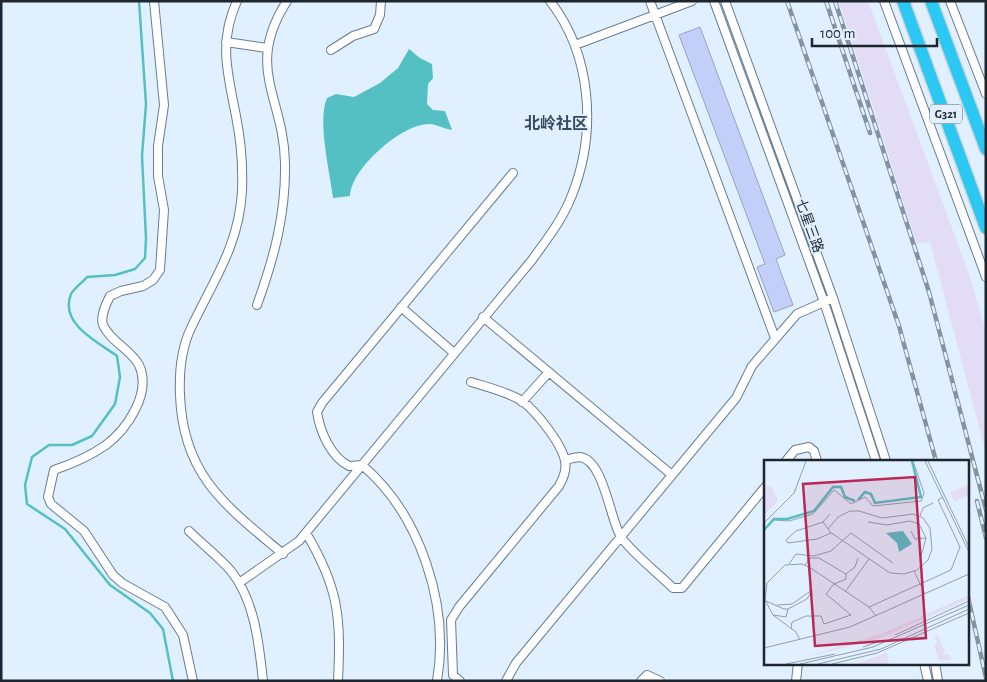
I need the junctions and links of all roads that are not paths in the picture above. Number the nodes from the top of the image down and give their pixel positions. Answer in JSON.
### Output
{"nodes":[{"id":1,"x":154,"y":1,"type":"edge"},
{"id":2,"x":237,"y":1,"type":"edge"},
{"id":3,"x":288,"y":1,"type":"edge"},
{"id":4,"x":382,"y":1,"type":"edge"},
{"id":5,"x":550,"y":1,"type":"edge"},
{"id":6,"x":650,"y":1,"type":"edge"},
{"id":7,"x":692,"y":1,"type":"edge"},
{"id":8,"x":714,"y":1,"type":"edge"},
{"id":9,"x":725,"y":1,"type":"edge"},
{"id":10,"x":884,"y":1,"type":"edge"},
{"id":11,"x":903,"y":1,"type":"edge"},
{"id":12,"x":931,"y":1,"type":"edge"},
{"id":13,"x":950,"y":1,"type":"edge"},
{"id":14,"x":656,"y":16,"type":"junction"},
{"id":15,"x":226,"y":42,"type":"junction"},
{"id":16,"x":575,"y":45,"type":"junction"},
{"id":17,"x":267,"y":48,"type":"junction"},
{"id":18,"x":332,"y":50,"type":"dead end"},
{"id":19,"x":986,"y":94,"type":"edge"},
{"id":20,"x":986,"y":149,"type":"edge"},
{"id":21,"x":512,"y":173,"type":"dead end"},
{"id":22,"x":986,"y":228,"type":"edge"},
{"id":23,"x":986,"y":277,"type":"edge"},
{"id":24,"x":833,"y":298,"type":"junction"},
{"id":25,"x":824,"y":302,"type":"junction"},
{"id":26,"x":257,"y":305,"type":"dead end"},
{"id":27,"x":401,"y":307,"type":"junction"},
{"id":28,"x":483,"y":318,"type":"junction"},
{"id":29,"x":775,"y":338,"type":"junction"},
{"id":30,"x":454,"y":353,"type":"junction"},
{"id":31,"x":549,"y":372,"type":"junction"},
{"id":32,"x":471,"y":382,"type":"dead end"},
{"id":33,"x":522,"y":402,"type":"junction"},
{"id":34,"x":565,"y":460,"type":"junction"},
{"id":35,"x":787,"y":460,"type":"edge"},
{"id":36,"x":817,"y":460,"type":"edge"},
{"id":37,"x":876,"y":460,"type":"edge"},
{"id":38,"x":886,"y":460,"type":"edge"},
{"id":39,"x":362,"y":465,"type":"junction"},
{"id":40,"x":672,"y":475,"type":"junction"},
{"id":41,"x":764,"y":488,"type":"edge"},
{"id":42,"x":189,"y":531,"type":"dead end"},
{"id":43,"x":306,"y":532,"type":"junction"},
{"id":44,"x":621,"y":536,"type":"junction"},
{"id":45,"x":283,"y":554,"type":"junction"},
{"id":46,"x":239,"y":582,"type":"junction"},
{"id":47,"x":798,"y":664,"type":"edge"},
{"id":48,"x":924,"y":664,"type":"edge"},
{"id":49,"x":935,"y":664,"type":"edge"},
{"id":50,"x":193,"y":681,"type":"edge"},
{"id":51,"x":263,"y":681,"type":"edge"},
{"id":52,"x":338,"y":681,"type":"edge"},
{"id":53,"x":437,"y":681,"type":"edge"},
{"id":54,"x":460,"y":681,"type":"edge"},
{"id":55,"x":506,"y":681,"type":"edge"},
{"id":56,"x":641,"y":681,"type":"edge"},
{"id":57,"x":660,"y":681,"type":"edge"},
{"id":58,"x":796,"y":681,"type":"edge"},
{"id":59,"x":928,"y":681,"type":"edge"},
{"id":60,"x":938,"y":681,"type":"edge"}],
"edges":[{"from":1,"to":50,"type":"street"},
{"from":2,"to":15,"type":"street"},
{"from":3,"to":17,"type":"street"},
{"from":4,"to":18,"type":"street"},
{"from":5,"to":16,"type":"street"},
{"from":6,"to":14,"type":"street"},
{"from":7,"to":14,"type":"street"},
{"from":8,"to":25,"type":"street","name":"七星三路"},
{"from":9,"to":24,"type":"street","name":"七星三路"},
{"from":10,"to":23,"type":"street"},
{"from":11,"to":22,"type":"highway","number":"G321"},
{"from":12,"to":20,"type":"highway","number":"G321"},
{"from":13,"to":19,"type":"street"},
{"from":14,"to":16,"type":"street"},
{"from":14,"to":29,"type":"street"},
{"from":15,"to":17,"type":"street"},
{"from":15,"to":45,"type":"street"},
{"from":16,"to":28,"type":"street"},
{"from":17,"to":26,"type":"street"},
{"from":21,"to":27,"type":"street"},
{"from":24,"to":25,"type":"street"},
{"from":24,"to":38,"type":"street","name":"七星三路"},
{"from":25,"to":29,"type":"street"},
{"from":25,"to":37,"type":"street","name":"七星三路"},
{"from":27,"to":30,"type":"street"},
{"from":27,"to":39,"type":"street"},
{"from":28,"to":30,"type":"street"},
{"from":28,"to":31,"type":"street"},
{"from":29,"to":40,"type":"street"},
{"from":30,"to":39,"type":"street"},
{"from":31,"to":33,"type":"street"},
{"from":31,"to":40,"type":"street"},
{"from":32,"to":33,"type":"street"},
{"from":33,"to":34,"type":"street"},
{"from":34,"to":44,"type":"street"},
{"from":34,"to":54,"type":"street"},
{"from":35,"to":36,"type":"street"},
{"from":39,"to":43,"type":"street"},
{"from":39,"to":53,"type":"street"},
{"from":40,"to":44,"type":"street"},
{"from":41,"to":44,"type":"street"},
{"from":42,"to":46,"type":"street"},
{"from":43,"to":45,"type":"street"},
{"from":43,"to":52,"type":"street"},
{"from":44,"to":55,"type":"street"},
{"from":45,"to":46,"type":"street"},
{"from":46,"to":51,"type":"street"},
{"from":47,"to":58,"type":"street"},
{"from":48,"to":59,"type":"street"},
{"from":49,"to":60,"type":"street"},
{"from":56,"to":57,"type":"street"}]}
